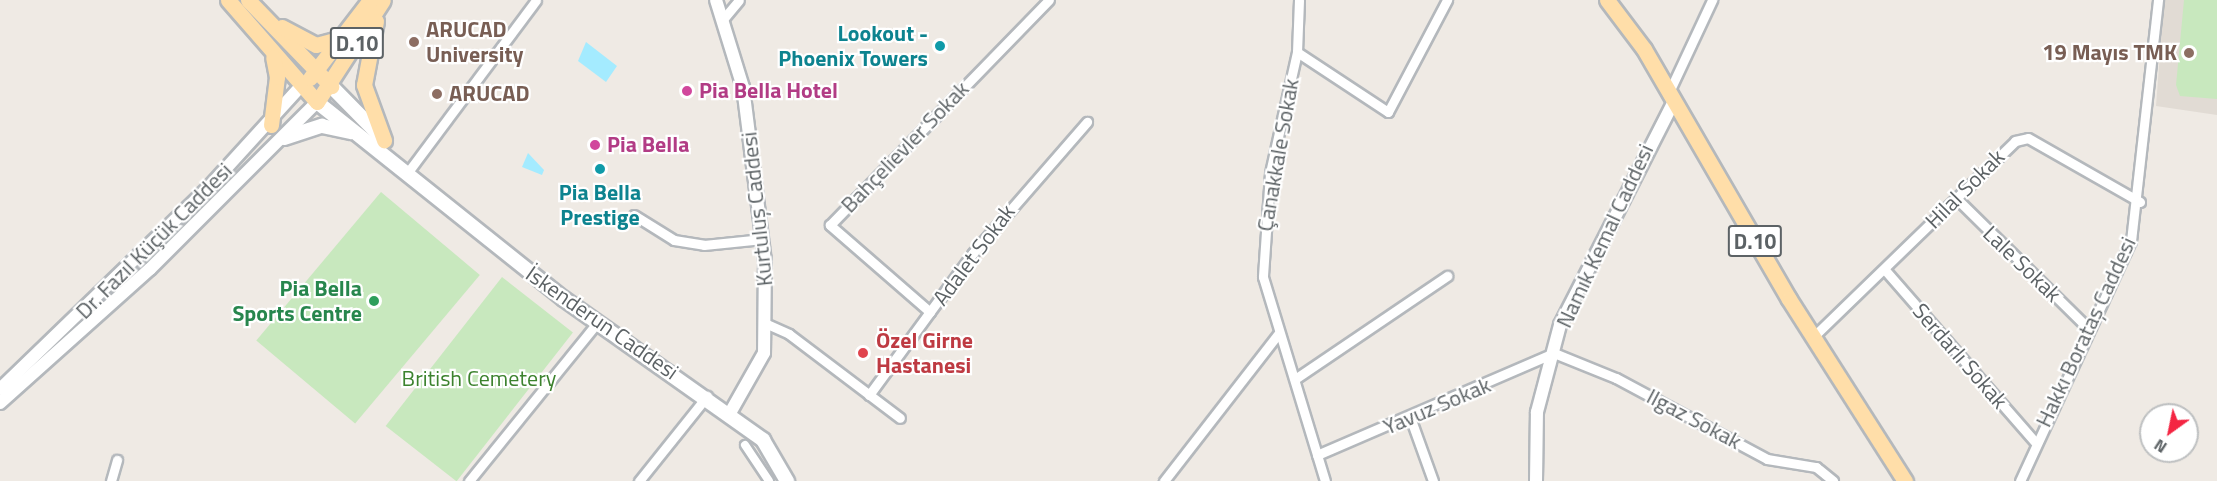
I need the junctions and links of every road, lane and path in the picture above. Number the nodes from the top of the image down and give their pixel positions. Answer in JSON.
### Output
{"nodes":[{"id":1,"x":228,"y":0,"type":"edge"},
{"id":2,"x":248,"y":0,"type":"edge"},
{"id":3,"x":536,"y":0,"type":"edge"},
{"id":4,"x":717,"y":0,"type":"edge"},
{"id":5,"x":739,"y":0,"type":"edge"},
{"id":6,"x":1049,"y":0,"type":"edge"},
{"id":7,"x":1299,"y":0,"type":"edge"},
{"id":8,"x":1448,"y":0,"type":"edge"},
{"id":9,"x":1607,"y":0,"type":"edge"},
{"id":10,"x":1712,"y":0,"type":"edge"},
{"id":11,"x":2158,"y":0,"type":"edge"},
{"id":12,"x":378,"y":1,"type":"edge"},
{"id":13,"x":1036,"y":3,"type":"edge"},
{"id":14,"x":262,"y":15,"type":"junction"},
{"id":15,"x":724,"y":18,"type":"junction"},
{"id":16,"x":345,"y":36,"type":"junction"},
{"id":17,"x":1297,"y":52,"type":"junction"},
{"id":18,"x":273,"y":54,"type":"junction"},
{"id":19,"x":316,"y":71,"type":"junction"},
{"id":20,"x":302,"y":86,"type":"junction"},
{"id":21,"x":331,"y":86,"type":"junction"},
{"id":22,"x":1671,"y":96,"type":"junction"},
{"id":23,"x":317,"y":102,"type":"junction"},
{"id":24,"x":1087,"y":122,"type":"dead end"},
{"id":25,"x":271,"y":125,"type":"junction"},
{"id":26,"x":284,"y":138,"type":"junction"},
{"id":27,"x":378,"y":141,"type":"junction"},
{"id":28,"x":408,"y":172,"type":"junction"},
{"id":29,"x":1956,"y":198,"type":"junction"},
{"id":30,"x":2140,"y":202,"type":"junction"},
{"id":31,"x":634,"y":215,"type":"dead end"},
{"id":32,"x":763,"y":238,"type":"junction"},
{"id":33,"x":1885,"y":270,"type":"junction"},
{"id":34,"x":1447,"y":276,"type":"dead end"},
{"id":35,"x":930,"y":312,"type":"junction"},
{"id":36,"x":597,"y":323,"type":"junction"},
{"id":37,"x":767,"y":324,"type":"junction"},
{"id":38,"x":2089,"y":329,"type":"junction"},
{"id":39,"x":1279,"y":333,"type":"junction"},
{"id":40,"x":1813,"y":337,"type":"junction"},
{"id":41,"x":1554,"y":353,"type":"junction"},
{"id":42,"x":1294,"y":380,"type":"junction"},
{"id":43,"x":0,"y":389,"type":"edge"},
{"id":44,"x":869,"y":395,"type":"junction"},
{"id":45,"x":707,"y":396,"type":"junction"},
{"id":46,"x":0,"y":403,"type":"edge"},
{"id":47,"x":730,"y":413,"type":"junction"},
{"id":48,"x":1410,"y":417,"type":"junction"},
{"id":49,"x":900,"y":418,"type":"dead end"},
{"id":50,"x":2036,"y":442,"type":"junction"},
{"id":51,"x":745,"y":445,"type":"dead end"},
{"id":52,"x":1317,"y":455,"type":"junction"},
{"id":53,"x":117,"y":460,"type":"dead end"},
{"id":54,"x":1903,"y":480,"type":"edge"},
{"id":55,"x":111,"y":481,"type":"edge"},
{"id":56,"x":468,"y":481,"type":"edge"},
{"id":57,"x":639,"y":481,"type":"edge"},
{"id":58,"x":769,"y":481,"type":"edge"},
{"id":59,"x":787,"y":481,"type":"edge"},
{"id":60,"x":1164,"y":481,"type":"edge"},
{"id":61,"x":1325,"y":481,"type":"edge"},
{"id":62,"x":1433,"y":481,"type":"edge"},
{"id":63,"x":1536,"y":481,"type":"edge"},
{"id":64,"x":1833,"y":481,"type":"edge"},
{"id":65,"x":2020,"y":481,"type":"edge"}],
"edges":[{"from":1,"to":18,"type":"main road"},
{"from":2,"to":14,"type":"main road","number":"D.10"},
{"from":3,"to":28,"type":"street"},
{"from":4,"to":15,"type":"street","name":"Kurtuluş Caddesi"},
{"from":5,"to":15,"type":"street"},
{"from":6,"to":13,"type":"street"},
{"from":7,"to":17,"type":"street","name":"Çanakkale Sokak"},
{"from":8,"to":17,"type":"street"},
{"from":9,"to":22,"type":"main road","number":"D.10"},
{"from":10,"to":22,"type":"street"},
{"from":11,"to":30,"type":"street","name":"Hakkı Borataş Caddesi"},
{"from":12,"to":16,"type":"main road","number":"D.10"},
{"from":12,"to":21,"type":"main road","number":"D.10"},
{"from":12,"to":27,"type":"main road"},
{"from":13,"to":35,"type":"street","name":"Bahçelievler Sokak"},
{"from":14,"to":16,"type":"main road"},
{"from":14,"to":19,"type":"main road","number":"D.10"},
{"from":15,"to":32,"type":"street","name":"Kurtuluş Caddesi"},
{"from":16,"to":19,"type":"main road","number":"D.10"},
{"from":17,"to":39,"type":"street","name":"Çanakkale Sokak"},
{"from":18,"to":20,"type":"main road"},
{"from":18,"to":25,"type":"main road"},
{"from":19,"to":20,"type":"main road"},
{"from":19,"to":21,"type":"main road"},
{"from":20,"to":23,"type":"main road"},
{"from":20,"to":25,"type":"street","name":"Dr. Fazıl Küçük Caddesi"},
{"from":21,"to":23,"type":"main road","number":"D.10"},
{"from":21,"to":27,"type":"main road"},
{"from":22,"to":40,"type":"main road","number":"D.10"},
{"from":22,"to":41,"type":"street","name":"Namık Kemal Caddesi"},
{"from":23,"to":26,"type":"street","name":"Dr. Fazıl Küçük Caddesi"},
{"from":23,"to":27,"type":"main road"},
{"from":24,"to":35,"type":"street","name":"Adalet Sokak"},
{"from":25,"to":43,"type":"street","name":"Dr. Fazıl Küçük Caddesi"},
{"from":26,"to":27,"type":"main road"},
{"from":26,"to":46,"type":"street","name":"Dr. Fazıl Küçük Caddesi"},
{"from":27,"to":28,"type":"main road","name":"İskenderun Caddesi"},
{"from":28,"to":36,"type":"main road","name":"İskenderun Caddesi"},
{"from":29,"to":30,"type":"street","name":"Hilal Sokak"},
{"from":29,"to":33,"type":"street","name":"Hilal Sokak"},
{"from":29,"to":38,"type":"street","name":"Lale Sokak"},
{"from":30,"to":38,"type":"street","name":"Hakkı Borataş Caddesi"},
{"from":31,"to":32,"type":"street"},
{"from":32,"to":37,"type":"street","name":"Kurtuluş Caddesi"},
{"from":33,"to":40,"type":"street","name":"Hilal Sokak"},
{"from":33,"to":50,"type":"street","name":"Serdarlı Sokak"},
{"from":34,"to":42,"type":"street"},
{"from":35,"to":44,"type":"street","name":"Adalet Sokak"},
{"from":36,"to":45,"type":"main road","name":"İskenderun Caddesi"},
{"from":36,"to":56,"type":"street"},
{"from":37,"to":44,"type":"street"},
{"from":37,"to":47,"type":"street","name":"Kurtuluş Caddesi"},
{"from":38,"to":50,"type":"street","name":"Hakkı Borataş Caddesi"},
{"from":39,"to":42,"type":"street","name":"Çanakkale Sokak"},
{"from":39,"to":60,"type":"street"},
{"from":40,"to":54,"type":"main road","number":"D.10"},
{"from":41,"to":48,"type":"street","name":"Yavuz Sokak"},
{"from":41,"to":63,"type":"street","name":"Namık Kemal Caddesi"},
{"from":41,"to":64,"type":"street","name":"Ilgaz Sokak"},
{"from":42,"to":52,"type":"street","name":"Çanakkale Sokak"},
{"from":44,"to":49,"type":"street"},
{"from":45,"to":47,"type":"main road","name":"İskenderun Caddesi"},
{"from":45,"to":57,"type":"street"},
{"from":47,"to":59,"type":"main road","name":"İskenderun Caddesi"},
{"from":48,"to":52,"type":"street","name":"Yavuz Sokak"},
{"from":48,"to":62,"type":"street"},
{"from":50,"to":65,"type":"street","name":"Hakkı Borataş Caddesi"},
{"from":51,"to":58,"type":"street"},
{"from":52,"to":61,"type":"street","name":"Çanakkale Sokak"},
{"from":53,"to":55,"type":"street"}]}
